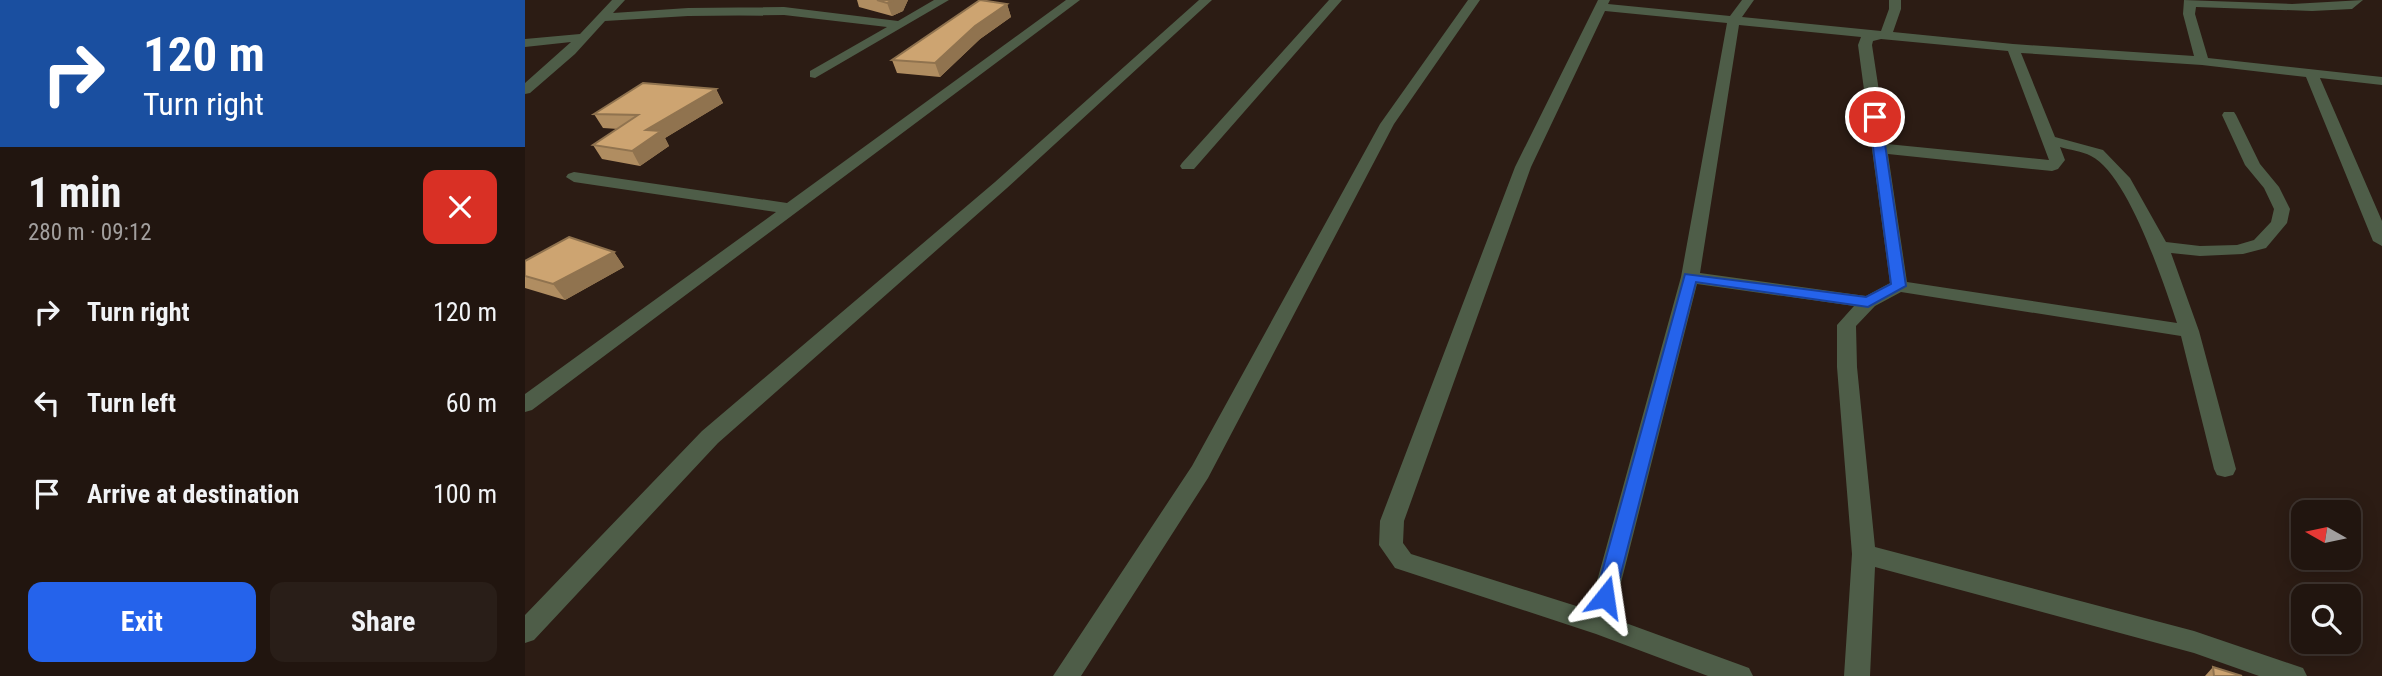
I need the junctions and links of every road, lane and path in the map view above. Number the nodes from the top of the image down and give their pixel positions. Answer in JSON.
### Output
{"nodes":[{"id":1,"x":619,"y":0,"type":"edge"},
{"id":2,"x":943,"y":0,"type":"edge"},
{"id":3,"x":1075,"y":0,"type":"edge"},
{"id":4,"x":1206,"y":0,"type":"edge"},
{"id":5,"x":1336,"y":0,"type":"edge"},
{"id":6,"x":1474,"y":0,"type":"edge"},
{"id":7,"x":1748,"y":0,"type":"edge"},
{"id":8,"x":1895,"y":0,"type":"edge"},
{"id":9,"x":2357,"y":0,"type":"edge"},
{"id":10,"x":2190,"y":2,"type":"edge"},
{"id":11,"x":1602,"y":4,"type":"edge"},
{"id":12,"x":600,"y":18,"type":"junction"},
{"id":13,"x":1734,"y":19,"type":"junction"},
{"id":14,"x":901,"y":25,"type":"junction"},
{"id":15,"x":1886,"y":34,"type":"junction"},
{"id":16,"x":584,"y":37,"type":"junction"},
{"id":17,"x":525,"y":43,"type":"edge"},
{"id":18,"x":2013,"y":48,"type":"junction"},
{"id":19,"x":2202,"y":61,"type":"junction"},
{"id":20,"x":2311,"y":73,"type":"junction"},
{"id":21,"x":815,"y":74,"type":"dead end"},
{"id":22,"x":2382,"y":81,"type":"edge"},
{"id":23,"x":525,"y":90,"type":"edge"},
{"id":24,"x":2229,"y":115,"type":"dead end"},
{"id":25,"x":2050,"y":140,"type":"junction"},
{"id":26,"x":1879,"y":148,"type":"junction"},
{"id":27,"x":1188,"y":166,"type":"dead end"},
{"id":28,"x":574,"y":177,"type":"dead end"},
{"id":29,"x":792,"y":209,"type":"junction"},
{"id":30,"x":2382,"y":241,"type":"edge"},
{"id":31,"x":2160,"y":247,"type":"junction"},
{"id":32,"x":1690,"y":277,"type":"junction"},
{"id":33,"x":1899,"y":286,"type":"junction"},
{"id":34,"x":1868,"y":302,"type":"junction"},
{"id":35,"x":2189,"y":331,"type":"junction"},
{"id":36,"x":525,"y":405,"type":"edge"},
{"id":37,"x":2225,"y":469,"type":"dead end"},
{"id":38,"x":1864,"y":554,"type":"junction"},
{"id":39,"x":1598,"y":624,"type":"junction"},
{"id":40,"x":525,"y":632,"type":"edge"},
{"id":41,"x":1066,"y":676,"type":"edge"},
{"id":42,"x":1740,"y":676,"type":"edge"},
{"id":43,"x":1857,"y":676,"type":"edge"},
{"id":44,"x":2294,"y":676,"type":"edge"}],
"edges":[{"from":1,"to":12,"type":"street"},
{"from":2,"to":14,"type":"street"},
{"from":3,"to":29,"type":"street"},
{"from":4,"to":40,"type":"street"},
{"from":5,"to":27,"type":"street"},
{"from":6,"to":41,"type":"street"},
{"from":7,"to":13,"type":"street"},
{"from":8,"to":15,"type":"street"},
{"from":9,"to":10,"type":"street"},
{"from":10,"to":19,"type":"street"},
{"from":11,"to":13,"type":"street"},
{"from":11,"to":39,"type":"street"},
{"from":12,"to":14,"type":"street"},
{"from":12,"to":16,"type":"street"},
{"from":13,"to":15,"type":"street"},
{"from":13,"to":32,"type":"street"},
{"from":14,"to":21,"type":"street"},
{"from":15,"to":18,"type":"street"},
{"from":15,"to":26,"type":"street"},
{"from":16,"to":17,"type":"street"},
{"from":16,"to":23,"type":"street"},
{"from":18,"to":19,"type":"street"},
{"from":18,"to":25,"type":"street"},
{"from":19,"to":20,"type":"street"},
{"from":20,"to":22,"type":"street"},
{"from":20,"to":30,"type":"street"},
{"from":24,"to":31,"type":"street"},
{"from":25,"to":26,"type":"street"},
{"from":25,"to":31,"type":"street"},
{"from":26,"to":33,"type":"street"},
{"from":28,"to":29,"type":"street"},
{"from":29,"to":36,"type":"street"},
{"from":31,"to":35,"type":"street"},
{"from":32,"to":34,"type":"street"},
{"from":32,"to":39,"type":"street"},
{"from":33,"to":34,"type":"street"},
{"from":33,"to":35,"type":"street"},
{"from":34,"to":38,"type":"street"},
{"from":35,"to":37,"type":"street"},
{"from":38,"to":43,"type":"street"},
{"from":38,"to":44,"type":"street"},
{"from":39,"to":42,"type":"street"}]}
